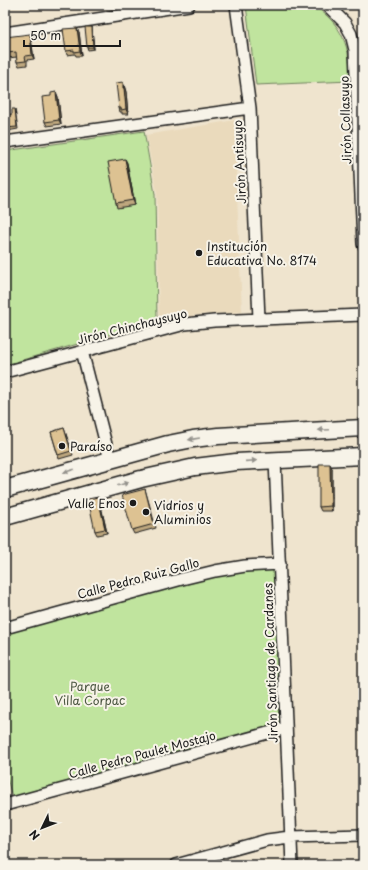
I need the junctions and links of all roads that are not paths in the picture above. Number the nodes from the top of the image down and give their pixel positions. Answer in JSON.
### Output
{"nodes":[{"id":1,"x":189,"y":5,"type":"edge"},
{"id":2,"x":236,"y":5,"type":"edge"},
{"id":3,"x":327,"y":5,"type":"edge"},
{"id":4,"x":5,"y":33,"type":"edge"},
{"id":5,"x":359,"y":50,"type":"edge"},
{"id":6,"x":250,"y":108,"type":"junction"},
{"id":7,"x":5,"y":142,"type":"edge"},
{"id":8,"x":363,"y":244,"type":"edge"},
{"id":9,"x":363,"y":315,"type":"edge"},
{"id":10,"x":259,"y":319,"type":"junction"},
{"id":11,"x":82,"y":352,"type":"junction"},
{"id":12,"x":5,"y":372,"type":"edge"},
{"id":13,"x":363,"y":428,"type":"edge"},
{"id":14,"x":363,"y":456,"type":"edge"},
{"id":15,"x":110,"y":460,"type":"junction"},
{"id":16,"x":275,"y":460,"type":"junction"},
{"id":17,"x":5,"y":489,"type":"edge"},
{"id":18,"x":5,"y":517,"type":"edge"},
{"id":19,"x":280,"y":564,"type":"junction"},
{"id":20,"x":5,"y":628,"type":"edge"},
{"id":21,"x":286,"y":728,"type":"junction"},
{"id":22,"x":5,"y":805,"type":"edge"},
{"id":23,"x":363,"y":835,"type":"edge"},
{"id":24,"x":290,"y":837,"type":"junction"},
{"id":25,"x":176,"y":865,"type":"edge"},
{"id":26,"x":292,"y":865,"type":"edge"}],
"edges":[{"from":1,"to":4,"type":"street"},
{"from":2,"to":6,"type":"street","name":"Jirón Antisuyo"},
{"from":3,"to":5,"type":"street","name":"Jirón Collasuyo"},
{"from":5,"to":8,"type":"street","name":"Jirón Collasuyo"},
{"from":6,"to":7,"type":"street"},
{"from":6,"to":10,"type":"street","name":"Jirón Antisuyo"},
{"from":9,"to":10,"type":"street","name":"Jirón Chinchaysuyo"},
{"from":10,"to":11,"type":"street","name":"Jirón Chinchaysuyo"},
{"from":11,"to":12,"type":"street","name":"Jirón Chinchaysuyo"},
{"from":11,"to":15,"type":"street"},
{"from":13,"to":15,"type":"main road","one_way":true},
{"from":14,"to":16,"type":"main road"},
{"from":15,"to":17,"type":"main road","one_way":true},
{"from":18,"to":16,"type":"main road","one_way":true},
{"from":16,"to":19,"type":"street","name":"Jirón Santiago de Cardanes"},
{"from":19,"to":20,"type":"street","name":"Calle Pedro Ruiz Gallo"},
{"from":19,"to":21,"type":"street","name":"Jirón Santiago de Cardanes"},
{"from":21,"to":22,"type":"street","name":"Calle Pedro Paulet Mostajo"},
{"from":21,"to":24,"type":"street","name":"Jirón Santiago de Cardanes"},
{"from":23,"to":24,"type":"street"},
{"from":24,"to":25,"type":"street"},
{"from":24,"to":26,"type":"street","name":"Jirón Santiago de Cardanes"}]}
